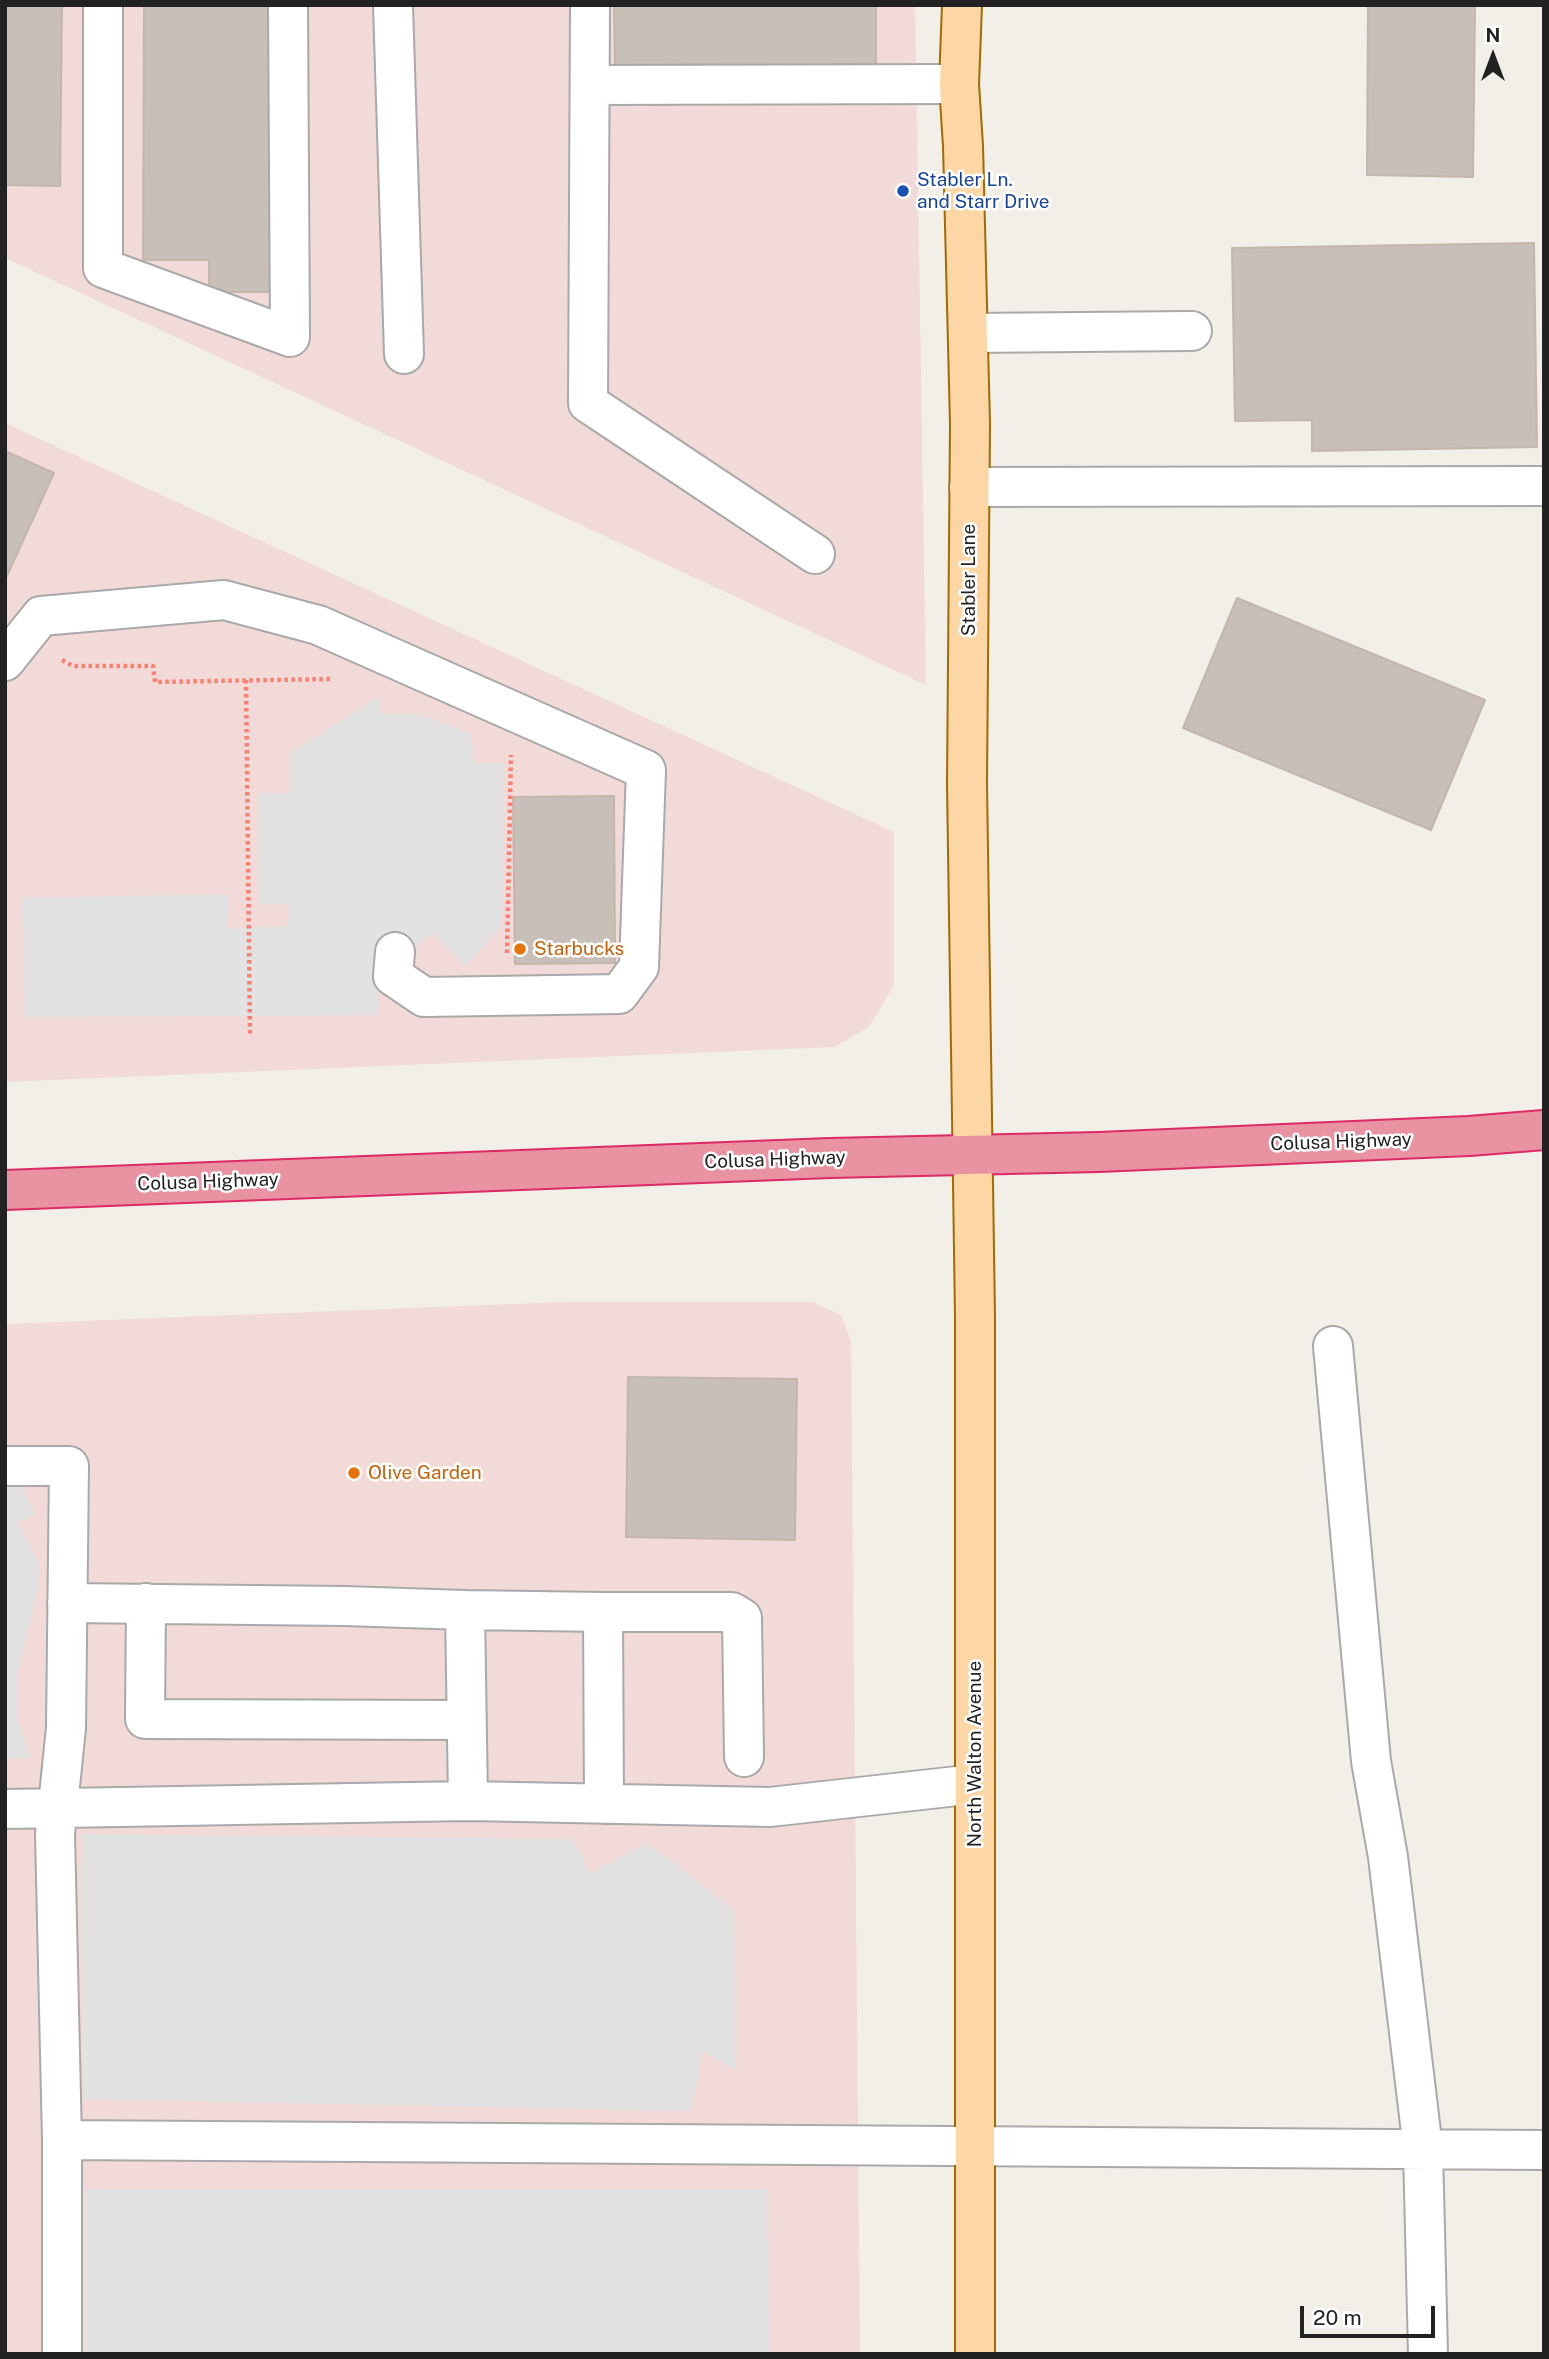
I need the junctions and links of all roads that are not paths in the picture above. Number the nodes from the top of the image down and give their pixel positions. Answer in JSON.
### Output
{"nodes":[{"id":1,"x":103,"y":5,"type":"edge"},
{"id":2,"x":288,"y":5,"type":"edge"},
{"id":3,"x":393,"y":5,"type":"edge"},
{"id":4,"x":590,"y":5,"type":"edge"},
{"id":5,"x":962,"y":5,"type":"edge"},
{"id":6,"x":959,"y":84,"type":"junction"},
{"id":7,"x":590,"y":85,"type":"junction"},
{"id":8,"x":1192,"y":331,"type":"dead end"},
{"id":9,"x":968,"y":333,"type":"junction"},
{"id":10,"x":404,"y":354,"type":"dead end"},
{"id":11,"x":1544,"y":486,"type":"edge"},
{"id":12,"x":969,"y":487,"type":"junction"},
{"id":13,"x":815,"y":554,"type":"dead end"},
{"id":14,"x":14,"y":650,"type":"edge"},
{"id":15,"x":394,"y":964,"type":"dead end"},
{"id":16,"x":1544,"y":1130,"type":"edge"},
{"id":17,"x":974,"y":1155,"type":"junction"},
{"id":18,"x":5,"y":1190,"type":"edge"},
{"id":19,"x":1333,"y":1346,"type":"dead end"},
{"id":20,"x":5,"y":1466,"type":"edge"},
{"id":21,"x":68,"y":1603,"type":"junction"},
{"id":22,"x":146,"y":1604,"type":"junction"},
{"id":23,"x":465,"y":1610,"type":"junction"},
{"id":24,"x":603,"y":1612,"type":"junction"},
{"id":25,"x":466,"y":1720,"type":"junction"},
{"id":26,"x":744,"y":1757,"type":"dead end"},
{"id":27,"x":975,"y":1784,"type":"junction"},
{"id":28,"x":468,"y":1801,"type":"junction"},
{"id":29,"x":604,"y":1804,"type":"junction"},
{"id":30,"x":59,"y":1807,"type":"junction"},
{"id":31,"x":5,"y":1809,"type":"edge"},
{"id":32,"x":62,"y":2140,"type":"junction"},
{"id":33,"x":975,"y":2146,"type":"junction"},
{"id":34,"x":1423,"y":2149,"type":"junction"},
{"id":35,"x":1544,"y":2150,"type":"edge"},
{"id":36,"x":62,"y":2354,"type":"edge"},
{"id":37,"x":975,"y":2354,"type":"edge"},
{"id":38,"x":1428,"y":2354,"type":"edge"}],
"edges":[{"from":1,"to":2,"type":"lane"},
{"from":3,"to":10,"type":"lane"},
{"from":4,"to":7,"type":"lane"},
{"from":5,"to":6,"type":"main road","name":"Stabler Lane"},
{"from":6,"to":7,"type":"lane"},
{"from":6,"to":9,"type":"main road","name":"Stabler Lane"},
{"from":7,"to":13,"type":"lane"},
{"from":8,"to":9,"type":"lane"},
{"from":9,"to":12,"type":"main road","name":"Stabler Lane"},
{"from":11,"to":12,"type":"lane"},
{"from":12,"to":17,"type":"main road","name":"Stabler Lane"},
{"from":14,"to":15,"type":"lane"},
{"from":16,"to":17,"type":"highway","name":"Colusa Highway"},
{"from":17,"to":18,"type":"highway","name":"Colusa Highway"},
{"from":17,"to":27,"type":"main road","name":"North Walton Avenue"},
{"from":19,"to":34,"type":"lane"},
{"from":20,"to":21,"type":"lane"},
{"from":21,"to":22,"type":"lane"},
{"from":21,"to":30,"type":"lane"},
{"from":22,"to":23,"type":"lane"},
{"from":22,"to":25,"type":"lane"},
{"from":23,"to":24,"type":"lane"},
{"from":23,"to":25,"type":"lane"},
{"from":24,"to":26,"type":"lane"},
{"from":24,"to":29,"type":"lane"},
{"from":25,"to":28,"type":"lane"},
{"from":27,"to":29,"type":"lane"},
{"from":27,"to":33,"type":"main road","name":"North Walton Avenue"},
{"from":28,"to":29,"type":"lane"},
{"from":28,"to":30,"type":"lane"},
{"from":30,"to":31,"type":"lane"},
{"from":30,"to":32,"type":"lane"},
{"from":32,"to":33,"type":"lane"},
{"from":32,"to":36,"type":"lane"},
{"from":33,"to":34,"type":"lane"},
{"from":33,"to":37,"type":"main road","name":"North Walton Avenue"},
{"from":34,"to":35,"type":"lane"},
{"from":34,"to":38,"type":"lane"}]}
